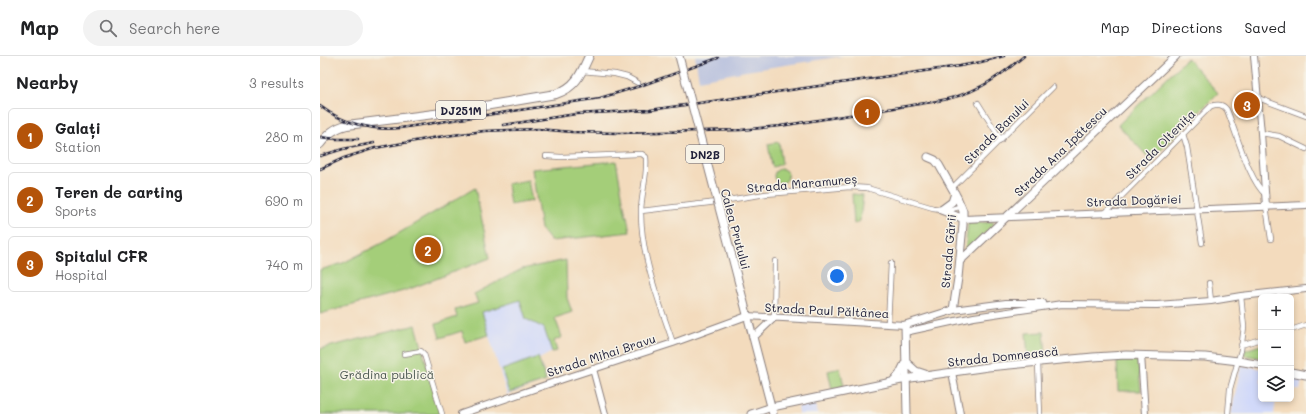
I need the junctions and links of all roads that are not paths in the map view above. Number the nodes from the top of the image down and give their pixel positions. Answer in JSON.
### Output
{"nodes":[{"id":1,"x":589,"y":56,"type":"edge"},
{"id":2,"x":679,"y":56,"type":"edge"},
{"id":3,"x":1176,"y":56,"type":"edge"},
{"id":4,"x":1254,"y":56,"type":"edge"},
{"id":5,"x":582,"y":71,"type":"junction"},
{"id":6,"x":638,"y":83,"type":"dead end"},
{"id":7,"x":1053,"y":87,"type":"dead end"},
{"id":8,"x":1258,"y":98,"type":"junction"},
{"id":9,"x":978,"y":104,"type":"dead end"},
{"id":10,"x":1306,"y":116,"type":"edge"},
{"id":11,"x":1261,"y":133,"type":"junction"},
{"id":12,"x":1183,"y":134,"type":"junction"},
{"id":13,"x":1001,"y":140,"type":"junction"},
{"id":14,"x":320,"y":144,"type":"edge"},
{"id":15,"x":1306,"y":149,"type":"edge"},
{"id":16,"x":546,"y":156,"type":"dead end"},
{"id":17,"x":928,"y":157,"type":"dead end"},
{"id":18,"x":954,"y":191,"type":"junction"},
{"id":19,"x":1266,"y":195,"type":"junction"},
{"id":20,"x":1306,"y":205,"type":"edge"},
{"id":21,"x":962,"y":206,"type":"junction"},
{"id":22,"x":1266,"y":206,"type":"junction"},
{"id":23,"x":1197,"y":209,"type":"junction"},
{"id":24,"x":941,"y":210,"type":"junction"},
{"id":25,"x":641,"y":212,"type":"junction"},
{"id":26,"x":1106,"y":212,"type":"junction"},
{"id":27,"x":1008,"y":217,"type":"junction"},
{"id":28,"x":964,"y":219,"type":"junction"},
{"id":29,"x":1271,"y":239,"type":"dead end"},
{"id":30,"x":1202,"y":243,"type":"dead end"},
{"id":31,"x":960,"y":261,"type":"junction"},
{"id":32,"x":775,"y":262,"type":"dead end"},
{"id":33,"x":892,"y":263,"type":"dead end"},
{"id":34,"x":1209,"y":283,"type":"dead end"},
{"id":35,"x":1306,"y":289,"type":"edge"},
{"id":36,"x":1241,"y":296,"type":"junction"},
{"id":37,"x":1211,"y":301,"type":"junction"},
{"id":38,"x":1062,"y":304,"type":"junction"},
{"id":39,"x":953,"y":310,"type":"junction"},
{"id":40,"x":747,"y":316,"type":"junction"},
{"id":41,"x":774,"y":318,"type":"junction"},
{"id":42,"x":888,"y":324,"type":"junction"},
{"id":43,"x":1306,"y":325,"type":"edge"},
{"id":44,"x":905,"y":328,"type":"junction"},
{"id":45,"x":1294,"y":329,"type":"edge"},
{"id":46,"x":753,"y":338,"type":"junction"},
{"id":47,"x":1258,"y":340,"type":"edge"},
{"id":48,"x":673,"y":343,"type":"junction"},
{"id":49,"x":1242,"y":345,"type":"junction"},
{"id":50,"x":404,"y":354,"type":"dead end"},
{"id":51,"x":1141,"y":355,"type":"junction"},
{"id":52,"x":1238,"y":360,"type":"junction"},
{"id":53,"x":906,"y":362,"type":"junction"},
{"id":54,"x":1038,"y":363,"type":"junction"},
{"id":55,"x":1258,"y":364,"type":"edge"},
{"id":56,"x":593,"y":369,"type":"junction"},
{"id":57,"x":952,"y":372,"type":"junction"},
{"id":58,"x":1294,"y":373,"type":"edge"},
{"id":59,"x":932,"y":375,"type":"junction"},
{"id":60,"x":1306,"y":376,"type":"edge"},
{"id":61,"x":907,"y":379,"type":"junction"},
{"id":62,"x":892,"y":382,"type":"junction"},
{"id":63,"x":772,"y":411,"type":"edge"},
{"id":64,"x":442,"y":414,"type":"edge"},
{"id":65,"x":461,"y":414,"type":"edge"},
{"id":66,"x":605,"y":414,"type":"edge"},
{"id":67,"x":751,"y":414,"type":"edge"},
{"id":68,"x":907,"y":414,"type":"edge"},
{"id":69,"x":960,"y":414,"type":"edge"},
{"id":70,"x":1040,"y":414,"type":"edge"},
{"id":71,"x":1145,"y":414,"type":"edge"},
{"id":72,"x":1228,"y":414,"type":"edge"}],
"edges":[{"from":1,"to":5,"type":"highway","number":"DJ251M"},
{"from":2,"to":40,"type":"main road","name":"Calea Prutului","number":"DN2B","bridge":true},
{"from":3,"to":27,"type":"main road","name":"Strada Ana Ipătescu"},
{"from":4,"to":8,"type":"street"},
{"from":5,"to":6,"type":"street"},
{"from":5,"to":14,"type":"highway","number":"DJ251M"},
{"from":7,"to":13,"type":"street","name":"Strada Banului"},
{"from":8,"to":10,"type":"street"},
{"from":8,"to":11,"type":"street"},
{"from":9,"to":13,"type":"street"},
{"from":11,"to":15,"type":"street"},
{"from":11,"to":19,"type":"street"},
{"from":12,"to":19,"type":"street","name":"Strada Oltenița"},
{"from":12,"to":23,"type":"street"},
{"from":12,"to":26,"type":"street","name":"Strada Oltenița"},
{"from":13,"to":18,"type":"street","name":"Strada Banului"},
{"from":16,"to":25,"type":"street"},
{"from":17,"to":18,"type":"main road","name":"Strada Gării"},
{"from":18,"to":21,"type":"main road","name":"Strada Gării"},
{"from":18,"to":24,"type":"main road"},
{"from":19,"to":22,"type":"street"},
{"from":20,"to":22,"type":"street","name":"Strada Dogăriei"},
{"from":21,"to":24,"type":"street","name":"Strada Maramureș"},
{"from":21,"to":28,"type":"main road","name":"Strada Gării"},
{"from":22,"to":23,"type":"street","name":"Strada Dogăriei"},
{"from":22,"to":29,"type":"street"},
{"from":23,"to":26,"type":"street","name":"Strada Dogăriei"},
{"from":23,"to":30,"type":"street"},
{"from":24,"to":25,"type":"street","name":"Strada Maramureș"},
{"from":24,"to":28,"type":"main road"},
{"from":25,"to":48,"type":"street"},
{"from":26,"to":27,"type":"street","name":"Strada Dogăriei"},
{"from":27,"to":28,"type":"street","name":"Strada Dogăriei"},
{"from":27,"to":31,"type":"main road","name":"Strada Ana Ipătescu"},
{"from":28,"to":31,"type":"main road","name":"Strada Gării"},
{"from":31,"to":39,"type":"main road","name":"Strada Gării"},
{"from":32,"to":41,"type":"street"},
{"from":33,"to":42,"type":"street"},
{"from":34,"to":37,"type":"street"},
{"from":35,"to":36,"type":"street"},
{"from":36,"to":37,"type":"street"},
{"from":36,"to":49,"type":"street"},
{"from":37,"to":38,"type":"street"},
{"from":38,"to":39,"type":"street"},
{"from":38,"to":44,"type":"street","name":"Strada Paul Păltânea"},
{"from":39,"to":44,"type":"main road"},
{"from":40,"to":41,"type":"street","name":"Strada Paul Păltânea"},
{"from":40,"to":46,"type":"main road","name":"Calea Prutului","number":"DN2B"},
{"from":40,"to":48,"type":"street","name":"Strada Mihai Bravu"},
{"from":41,"to":42,"type":"street","name":"Strada Paul Păltânea"},
{"from":41,"to":46,"type":"street"},
{"from":42,"to":44,"type":"street","name":"Strada Paul Păltânea"},
{"from":43,"to":45,"type":"street"},
{"from":44,"to":53,"type":"main road"},
{"from":46,"to":63,"type":"main road","name":"Calea Prutului","number":"DN2B"},
{"from":47,"to":49,"type":"street"},
{"from":48,"to":56,"type":"street","name":"Strada Mihai Bravu"},
{"from":49,"to":52,"type":"street"},
{"from":50,"to":64,"type":"street"},
{"from":51,"to":52,"type":"main road","name":"Strada Domnească"},
{"from":51,"to":54,"type":"main road","name":"Strada Domnească"},
{"from":51,"to":71,"type":"street"},
{"from":52,"to":55,"type":"main road","name":"Strada Domnească"},
{"from":52,"to":72,"type":"street"},
{"from":53,"to":59,"type":"main road"},
{"from":53,"to":61,"type":"main road"},
{"from":53,"to":62,"type":"main road"},
{"from":54,"to":57,"type":"main road","name":"Strada Domnească"},
{"from":54,"to":70,"type":"street"},
{"from":56,"to":65,"type":"street","name":"Strada Mihai Bravu"},
{"from":56,"to":66,"type":"street"},
{"from":57,"to":59,"type":"main road","name":"Strada Domnească"},
{"from":57,"to":69,"type":"street"},
{"from":58,"to":60,"type":"main road"},
{"from":59,"to":61,"type":"main road","name":"Strada Domnească"},
{"from":61,"to":62,"type":"main road","name":"Strada Domnească"},
{"from":61,"to":68,"type":"main road"},
{"from":62,"to":63,"type":"main road","name":"Strada Domnească"},
{"from":63,"to":67,"type":"main road","name":"Strada Domnească"}]}
